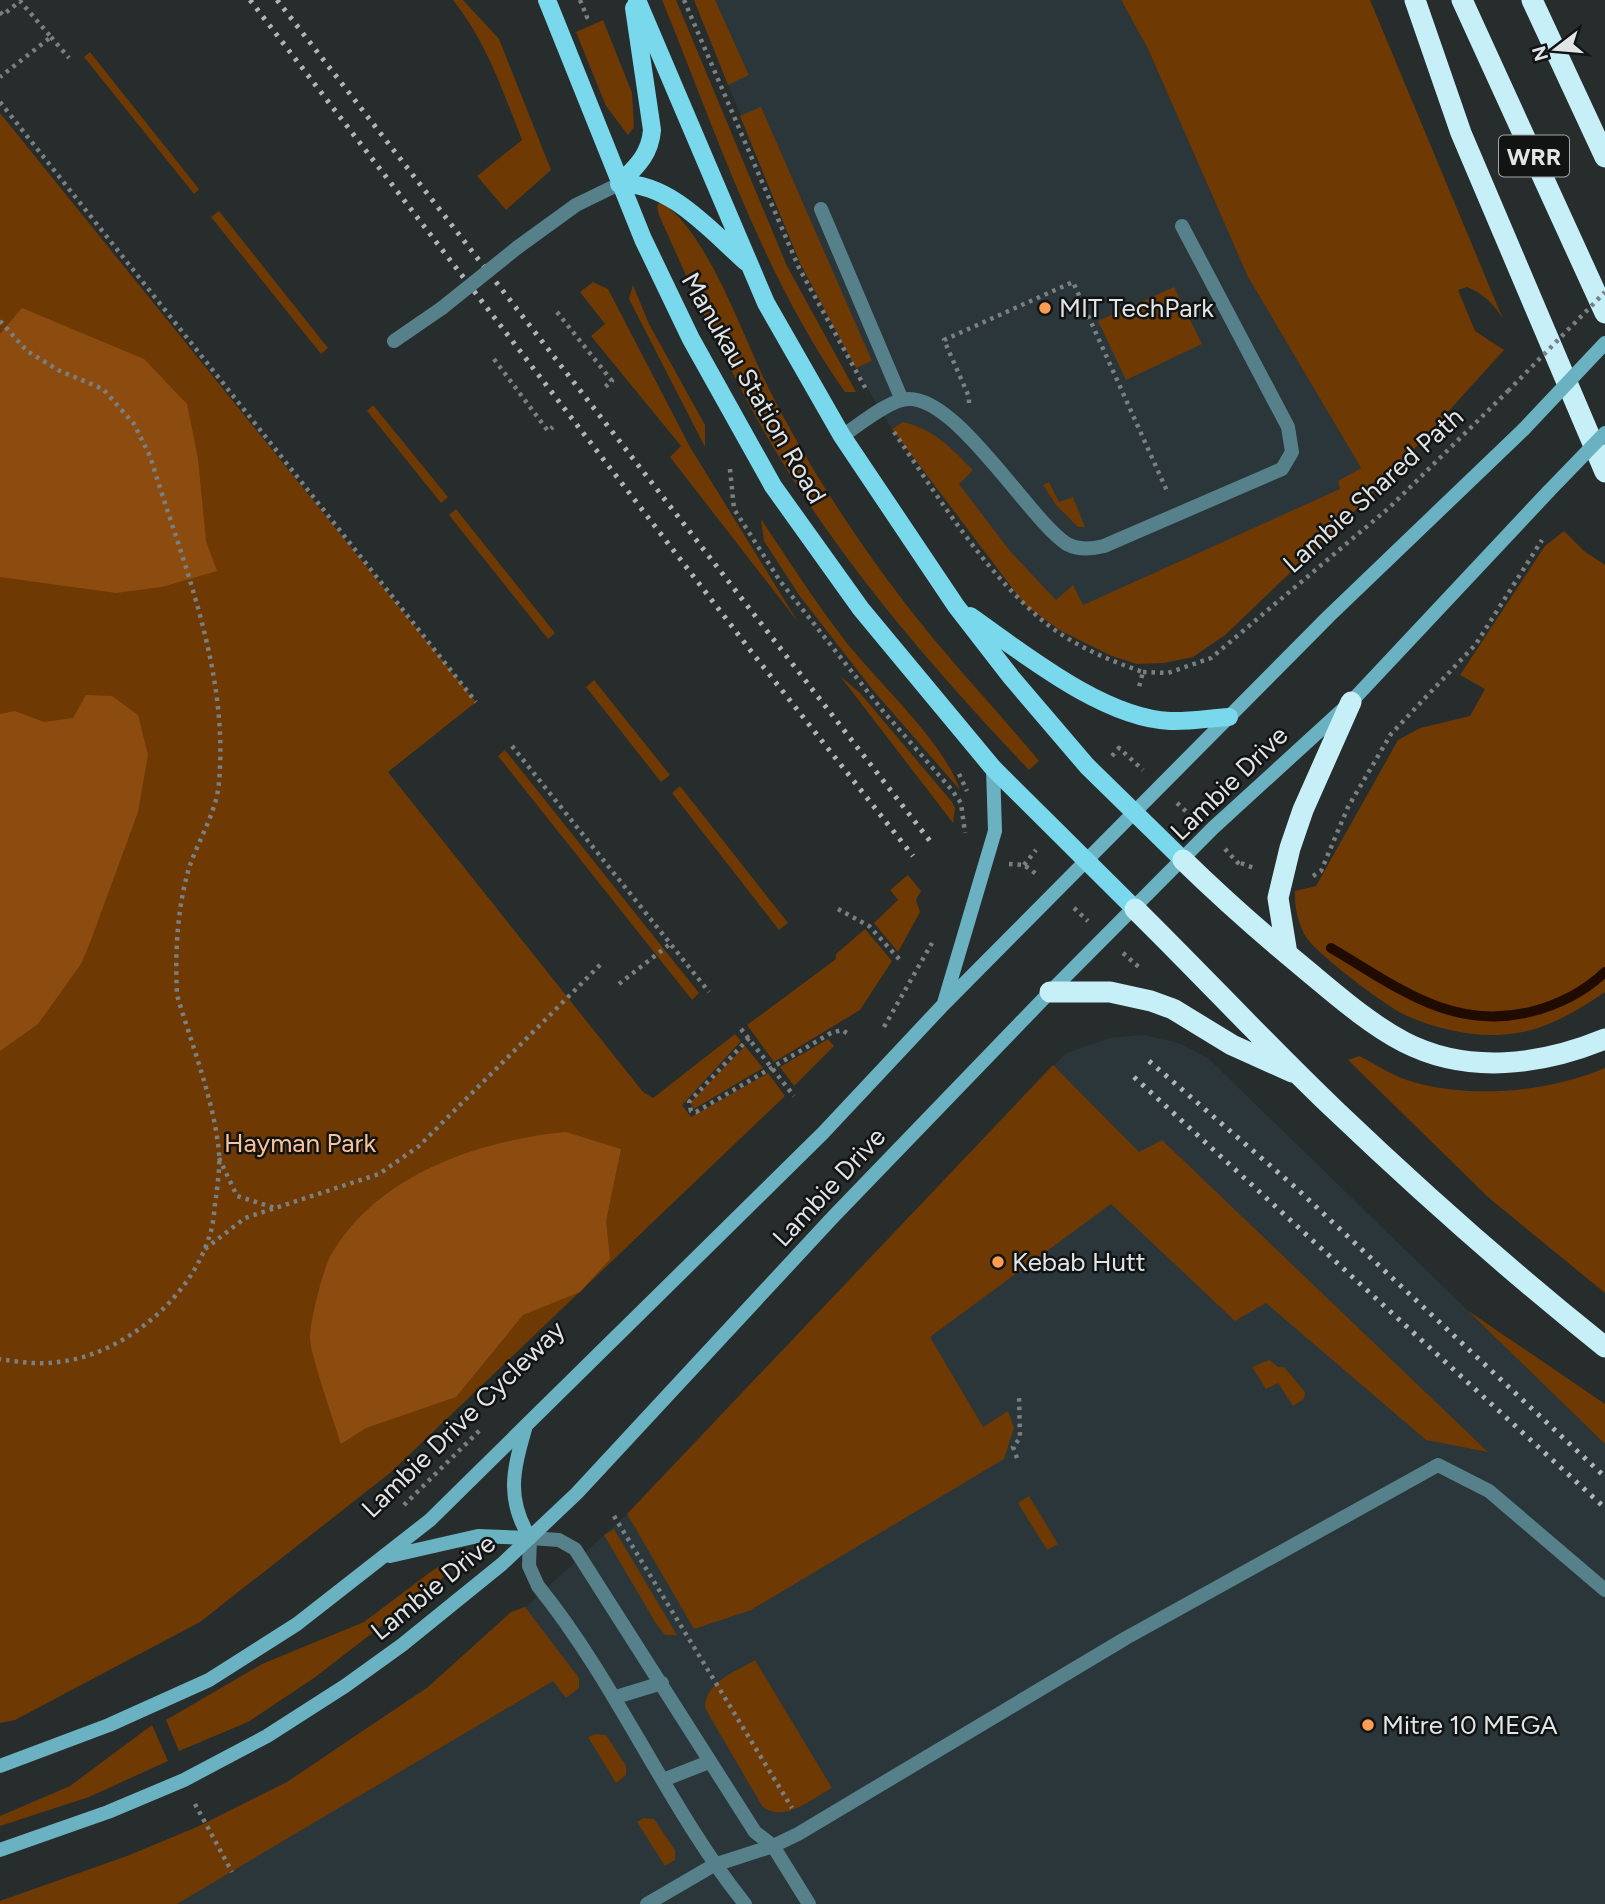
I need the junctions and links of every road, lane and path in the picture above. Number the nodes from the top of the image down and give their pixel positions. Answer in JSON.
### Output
{"nodes":[{"id":1,"x":547,"y":0,"type":"edge"},
{"id":2,"x":635,"y":0,"type":"edge"},
{"id":3,"x":684,"y":0,"type":"edge"},
{"id":4,"x":1416,"y":0,"type":"edge"},
{"id":5,"x":1462,"y":0,"type":"edge"},
{"id":6,"x":1532,"y":0,"type":"edge"},
{"id":7,"x":20,"y":1,"type":"edge"},
{"id":8,"x":0,"y":12,"type":"edge"},
{"id":9,"x":51,"y":37,"type":"junction"},
{"id":10,"x":69,"y":58,"type":"dead end"},
{"id":11,"x":0,"y":77,"type":"edge"},
{"id":12,"x":0,"y":102,"type":"edge"},
{"id":13,"x":1605,"y":157,"type":"edge"},
{"id":14,"x":619,"y":184,"type":"junction"},
{"id":15,"x":821,"y":209,"type":"dead end"},
{"id":16,"x":1182,"y":226,"type":"dead end"},
{"id":17,"x":748,"y":264,"type":"junction"},
{"id":18,"x":1605,"y":292,"type":"edge"},
{"id":19,"x":557,"y":312,"type":"dead end"},
{"id":20,"x":1605,"y":313,"type":"edge"},
{"id":21,"x":0,"y":321,"type":"edge"},
{"id":22,"x":394,"y":341,"type":"dead end"},
{"id":23,"x":1605,"y":343,"type":"edge"},
{"id":24,"x":494,"y":359,"type":"dead end"},
{"id":25,"x":605,"y":387,"type":"dead end"},
{"id":26,"x":902,"y":400,"type":"junction"},
{"id":27,"x":881,"y":412,"type":"junction"},
{"id":28,"x":553,"y":427,"type":"dead end"},
{"id":29,"x":1605,"y":433,"type":"edge"},
{"id":30,"x":842,"y":436,"type":"junction"},
{"id":31,"x":970,"y":439,"type":"junction"},
{"id":32,"x":730,"y":471,"type":"dead end"},
{"id":33,"x":1605,"y":472,"type":"edge"},
{"id":34,"x":1177,"y":514,"type":"junction"},
{"id":35,"x":1542,"y":539,"type":"dead end"},
{"id":36,"x":956,"y":606,"type":"junction"},
{"id":37,"x":1143,"y":672,"type":"junction"},
{"id":38,"x":1139,"y":687,"type":"dead end"},
{"id":39,"x":476,"y":702,"type":"dead end"},
{"id":40,"x":1351,"y":702,"type":"junction"},
{"id":41,"x":1229,"y":717,"type":"junction"},
{"id":42,"x":512,"y":746,"type":"dead end"},
{"id":43,"x":1108,"y":761,"type":"dead end"},
{"id":44,"x":956,"y":767,"type":"dead end"},
{"id":45,"x":993,"y":768,"type":"junction"},
{"id":46,"x":1160,"y":786,"type":"junction"},
{"id":47,"x":970,"y":802,"type":"dead end"},
{"id":48,"x":1134,"y":812,"type":"junction"},
{"id":49,"x":1209,"y":832,"type":"junction"},
{"id":50,"x":965,"y":839,"type":"dead end"},
{"id":51,"x":1228,"y":852,"type":"dead end"},
{"id":52,"x":1032,"y":854,"type":"dead end"},
{"id":53,"x":1183,"y":860,"type":"junction"},
{"id":54,"x":1085,"y":863,"type":"junction"},
{"id":55,"x":1241,"y":863,"type":"dead end"},
{"id":56,"x":1005,"y":864,"type":"dead end"},
{"id":57,"x":1024,"y":865,"type":"junction"},
{"id":58,"x":1262,"y":871,"type":"dead end"},
{"id":59,"x":1306,"y":880,"type":"dead end"},
{"id":60,"x":1057,"y":892,"type":"junction"},
{"id":61,"x":838,"y":909,"type":"dead end"},
{"id":62,"x":1135,"y":909,"type":"junction"},
{"id":63,"x":1106,"y":937,"type":"junction"},
{"id":64,"x":936,"y":938,"type":"dead end"},
{"id":65,"x":670,"y":944,"type":"junction"},
{"id":66,"x":1287,"y":954,"type":"junction"},
{"id":67,"x":1130,"y":959,"type":"dead end"},
{"id":68,"x":901,"y":961,"type":"dead end"},
{"id":69,"x":603,"y":962,"type":"dead end"},
{"id":70,"x":619,"y":984,"type":"dead end"},
{"id":71,"x":709,"y":992,"type":"dead end"},
{"id":72,"x":1050,"y":992,"type":"junction"},
{"id":73,"x":943,"y":1005,"type":"junction"},
{"id":74,"x":896,"y":1023,"type":"dead end"},
{"id":75,"x":884,"y":1027,"type":"junction"},
{"id":76,"x":741,"y":1029,"type":"dead end"},
{"id":77,"x":850,"y":1035,"type":"dead end"},
{"id":78,"x":877,"y":1035,"type":"dead end"},
{"id":79,"x":749,"y":1038,"type":"junction"},
{"id":80,"x":1605,"y":1039,"type":"edge"},
{"id":81,"x":772,"y":1068,"type":"junction"},
{"id":82,"x":1304,"y":1077,"type":"junction"},
{"id":83,"x":794,"y":1096,"type":"dead end"},
{"id":84,"x":218,"y":1155,"type":"junction"},
{"id":85,"x":276,"y":1208,"type":"junction"},
{"id":86,"x":204,"y":1250,"type":"junction"},
{"id":87,"x":1605,"y":1347,"type":"edge"},
{"id":88,"x":0,"y":1359,"type":"edge"},
{"id":89,"x":1019,"y":1394,"type":"dead end"},
{"id":90,"x":487,"y":1424,"type":"dead end"},
{"id":91,"x":526,"y":1428,"type":"junction"},
{"id":92,"x":1017,"y":1458,"type":"dead end"},
{"id":93,"x":396,"y":1512,"type":"dead end"},
{"id":94,"x":614,"y":1516,"type":"dead end"},
{"id":95,"x":530,"y":1538,"type":"junction"},
{"id":96,"x":384,"y":1558,"type":"junction"},
{"id":97,"x":1605,"y":1590,"type":"edge"},
{"id":98,"x":662,"y":1683,"type":"junction"},
{"id":99,"x":616,"y":1696,"type":"junction"},
{"id":100,"x":709,"y":1762,"type":"junction"},
{"id":101,"x":0,"y":1766,"type":"edge"},
{"id":102,"x":663,"y":1780,"type":"junction"},
{"id":103,"x":194,"y":1803,"type":"dead end"},
{"id":104,"x":805,"y":1830,"type":"junction"},
{"id":105,"x":773,"y":1846,"type":"junction"},
{"id":106,"x":0,"y":1850,"type":"edge"},
{"id":107,"x":714,"y":1865,"type":"junction"},
{"id":108,"x":232,"y":1872,"type":"dead end"},
{"id":109,"x":647,"y":1904,"type":"edge"},
{"id":110,"x":745,"y":1904,"type":"edge"},
{"id":111,"x":809,"y":1904,"type":"edge"}],
"edges":[{"from":1,"to":14,"type":"main road","name":"Manukau Station Road"},
{"from":2,"to":14,"type":"main road"},
{"from":2,"to":17,"type":"main road","name":"Manukau Station Road"},
{"from":3,"to":27,"type":"path"},
{"from":4,"to":33,"type":"highway"},
{"from":5,"to":20,"type":"highway","number":"WRR"},
{"from":6,"to":13,"type":"highway","number":"WRR"},
{"from":7,"to":8,"type":"path"},
{"from":7,"to":9,"type":"path"},
{"from":9,"to":10,"type":"path"},
{"from":9,"to":11,"type":"path"},
{"from":12,"to":39,"type":"path"},
{"from":14,"to":17,"type":"main road"},
{"from":14,"to":22,"type":"lane","bridge":true},
{"from":14,"to":45,"type":"main road","name":"Manukau Station Road"},
{"from":15,"to":26,"type":"lane"},
{"from":16,"to":34,"type":"lane"},
{"from":17,"to":30,"type":"main road","name":"Manukau Station Road"},
{"from":18,"to":37,"type":"path","name":"Lambie Shared Path","bridge":true},
{"from":19,"to":25,"type":"path"},
{"from":21,"to":84,"type":"path"},
{"from":23,"to":41,"type":"main road","name":"Lambie Drive","bridge":true},
{"from":24,"to":28,"type":"path"},
{"from":26,"to":27,"type":"lane"},
{"from":26,"to":31,"type":"lane"},
{"from":27,"to":30,"type":"lane"},
{"from":27,"to":37,"type":"path"},
{"from":29,"to":40,"type":"main road","name":"Lambie Drive","bridge":true},
{"from":30,"to":36,"type":"main road","name":"Manukau Station Road"},
{"from":31,"to":34,"type":"lane"},
{"from":31,"to":34,"type":"path"},
{"from":32,"to":50,"type":"path"},
{"from":35,"to":59,"type":"path"},
{"from":36,"to":41,"type":"main road"},
{"from":36,"to":48,"type":"main road","name":"Manukau Station Road"},
{"from":37,"to":38,"type":"path"},
{"from":40,"to":49,"type":"main road","name":"Lambie Drive"},
{"from":40,"to":66,"type":"highway"},
{"from":41,"to":46,"type":"main road","name":"Lambie Drive"},
{"from":42,"to":65,"type":"path"},
{"from":43,"to":46,"type":"path"},
{"from":44,"to":47,"type":"path"},
{"from":45,"to":54,"type":"main road","name":"Manukau Station Road"},
{"from":45,"to":73,"type":"main road"},
{"from":46,"to":48,"type":"main road","name":"Lambie Drive"},
{"from":46,"to":49,"type":"path"},
{"from":48,"to":53,"type":"main road","name":"Manukau Station Road"},
{"from":48,"to":54,"type":"main road","name":"Lambie Drive"},
{"from":49,"to":51,"type":"path"},
{"from":49,"to":53,"type":"main road","name":"Lambie Drive"},
{"from":52,"to":57,"type":"path"},
{"from":53,"to":62,"type":"main road","name":"Lambie Drive"},
{"from":53,"to":66,"type":"highway"},
{"from":54,"to":60,"type":"main road","name":"Lambie Drive"},
{"from":54,"to":62,"type":"main road","name":"Manukau Station Road"},
{"from":55,"to":58,"type":"path"},
{"from":56,"to":57,"type":"path"},
{"from":57,"to":60,"type":"path"},
{"from":60,"to":63,"type":"path"},
{"from":60,"to":73,"type":"main road","name":"Lambie Drive"},
{"from":61,"to":68,"type":"path"},
{"from":62,"to":63,"type":"main road","name":"Lambie Drive"},
{"from":62,"to":82,"type":"highway"},
{"from":63,"to":67,"type":"path"},
{"from":63,"to":72,"type":"main road","name":"Lambie Drive"},
{"from":64,"to":75,"type":"path"},
{"from":65,"to":70,"type":"path"},
{"from":65,"to":71,"type":"path"},
{"from":66,"to":80,"type":"highway"},
{"from":69,"to":85,"type":"path"},
{"from":72,"to":82,"type":"highway"},
{"from":72,"to":95,"type":"main road","name":"Lambie Drive"},
{"from":73,"to":91,"type":"main road","name":"Lambie Drive"},
{"from":74,"to":75,"type":"path"},
{"from":75,"to":78,"type":"path"},
{"from":76,"to":79,"type":"path"},
{"from":77,"to":81,"type":"path"},
{"from":79,"to":81,"type":"path"},
{"from":79,"to":81,"type":"path"},
{"from":81,"to":83,"type":"path"},
{"from":82,"to":87,"type":"highway"},
{"from":84,"to":85,"type":"path"},
{"from":84,"to":86,"type":"path"},
{"from":85,"to":86,"type":"path"},
{"from":86,"to":88,"type":"path"},
{"from":89,"to":92,"type":"path"},
{"from":90,"to":93,"type":"path","name":"Lambie Drive Cycleway"},
{"from":91,"to":95,"type":"main road"},
{"from":91,"to":96,"type":"main road","name":"Lambie Drive"},
{"from":94,"to":104,"type":"path"},
{"from":95,"to":96,"type":"main road"},
{"from":95,"to":98,"type":"lane"},
{"from":95,"to":99,"type":"lane"},
{"from":95,"to":106,"type":"main road","name":"Lambie Drive"},
{"from":96,"to":101,"type":"main road","name":"Lambie Drive"},
{"from":97,"to":104,"type":"lane"},
{"from":98,"to":99,"type":"lane"},
{"from":98,"to":100,"type":"lane"},
{"from":99,"to":102,"type":"lane"},
{"from":100,"to":102,"type":"lane"},
{"from":100,"to":105,"type":"lane"},
{"from":102,"to":107,"type":"lane"},
{"from":103,"to":108,"type":"path"},
{"from":104,"to":105,"type":"lane"},
{"from":105,"to":107,"type":"lane"},
{"from":105,"to":111,"type":"lane"},
{"from":107,"to":109,"type":"lane"},
{"from":107,"to":110,"type":"lane"}]}
